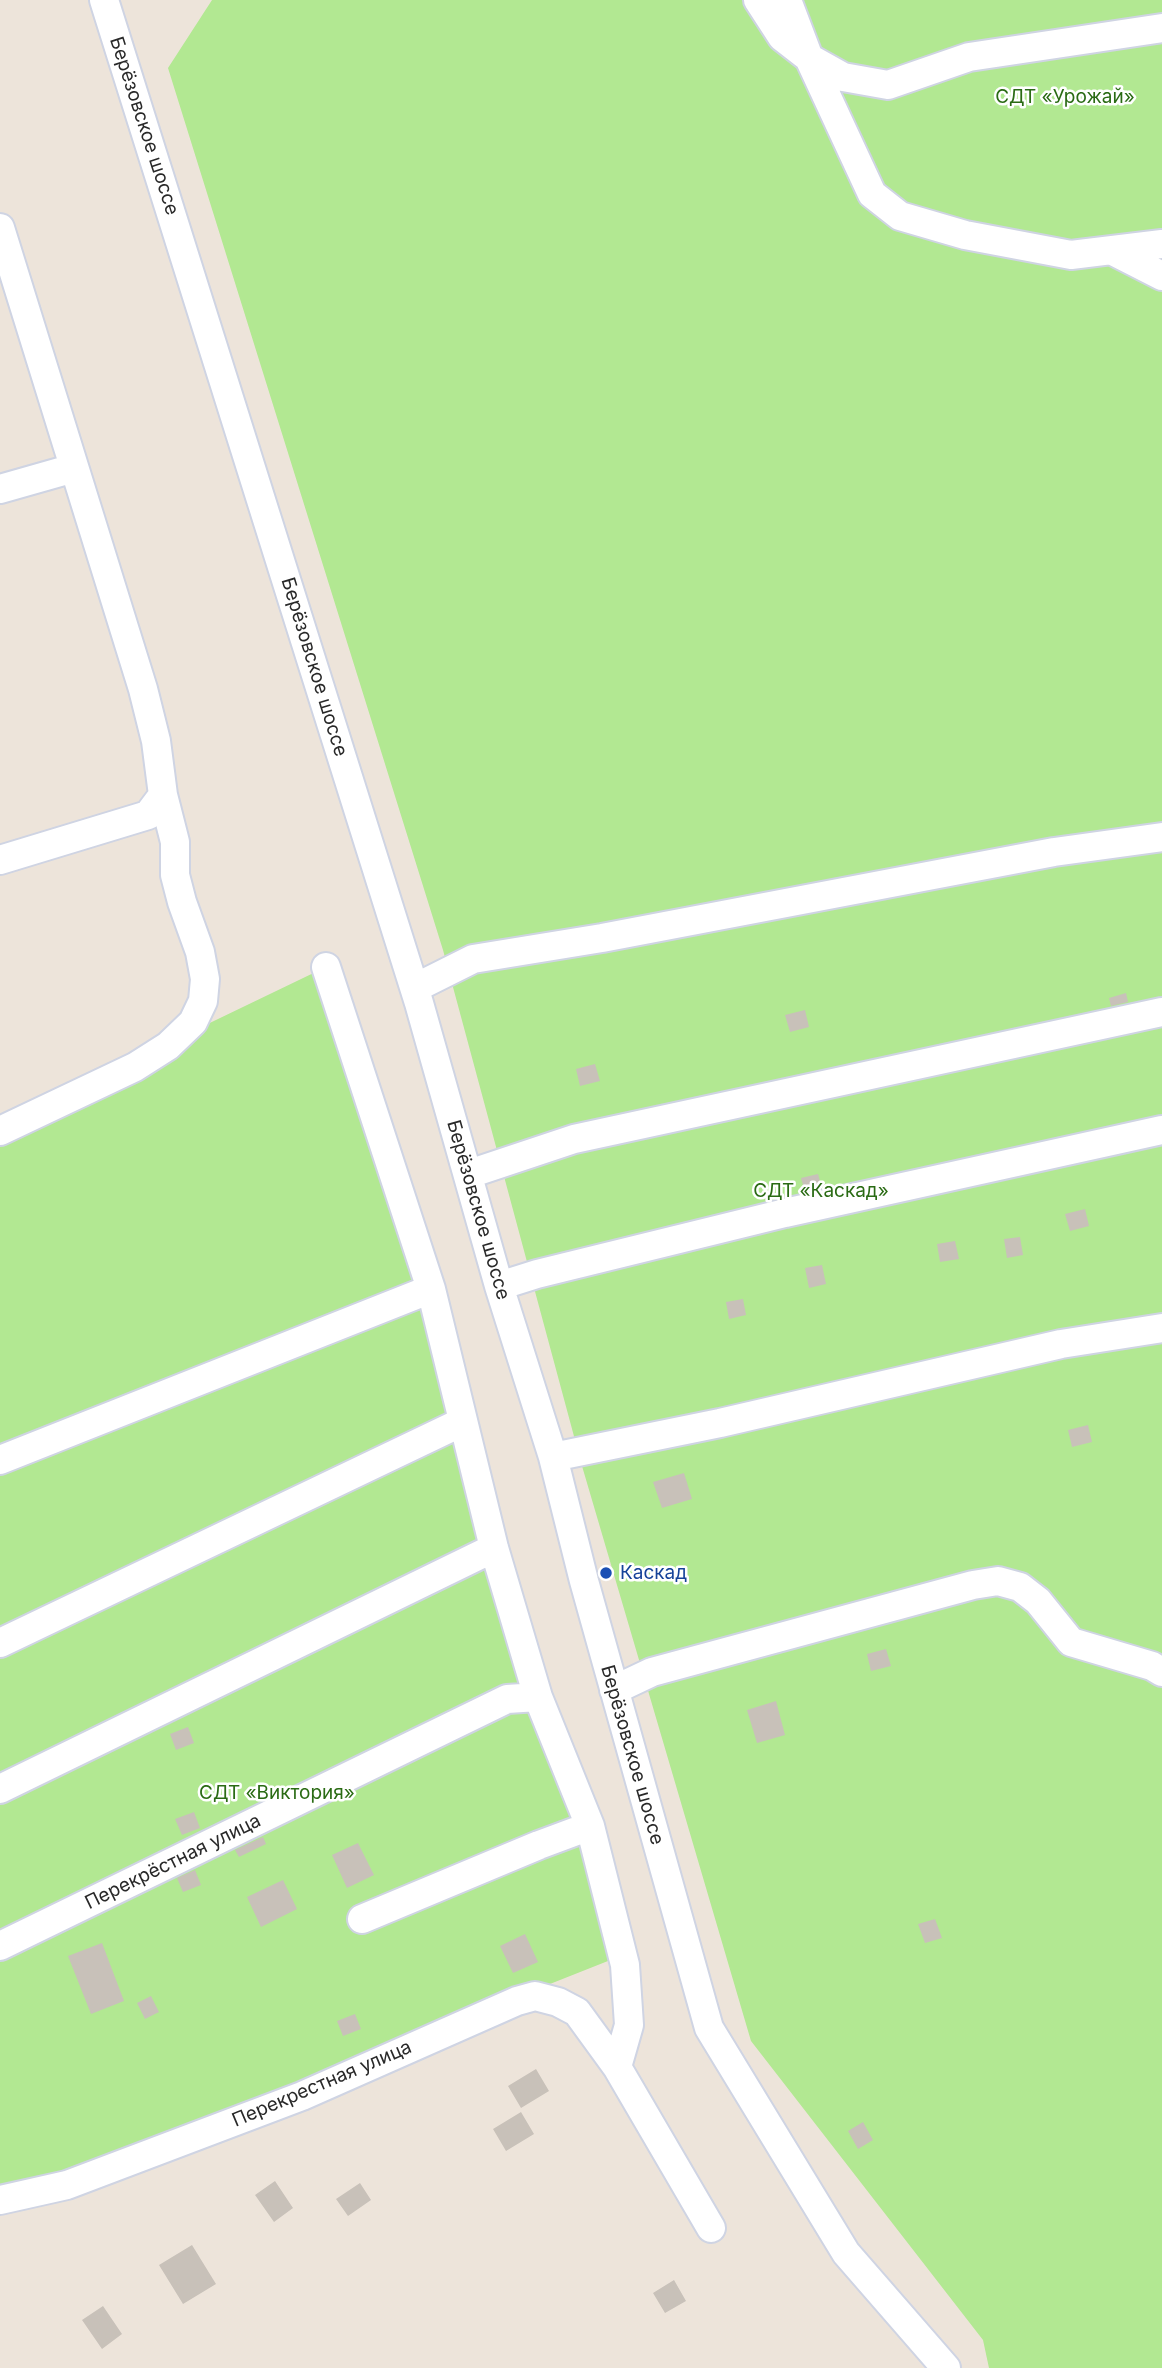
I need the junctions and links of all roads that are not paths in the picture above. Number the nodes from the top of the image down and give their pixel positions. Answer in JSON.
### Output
{"nodes":[{"id":1,"x":104,"y":0,"type":"edge"},
{"id":2,"x":758,"y":0,"type":"edge"},
{"id":3,"x":787,"y":0,"type":"edge"},
{"id":4,"x":1162,"y":28,"type":"edge"},
{"id":5,"x":810,"y":58,"type":"junction"},
{"id":6,"x":0,"y":228,"type":"edge"},
{"id":7,"x":1162,"y":244,"type":"edge"},
{"id":8,"x":1111,"y":250,"type":"junction"},
{"id":9,"x":1162,"y":276,"type":"edge"},
{"id":10,"x":74,"y":468,"type":"junction"},
{"id":11,"x":0,"y":489,"type":"edge"},
{"id":12,"x":163,"y":795,"type":"junction"},
{"id":13,"x":1162,"y":836,"type":"edge"},
{"id":14,"x":0,"y":860,"type":"edge"},
{"id":15,"x":327,"y":967,"type":"dead end"},
{"id":16,"x":415,"y":988,"type":"junction"},
{"id":17,"x":1162,"y":1012,"type":"edge"},
{"id":18,"x":1162,"y":1130,"type":"edge"},
{"id":19,"x":0,"y":1131,"type":"edge"},
{"id":20,"x":469,"y":1174,"type":"junction"},
{"id":21,"x":499,"y":1286,"type":"junction"},
{"id":22,"x":431,"y":1289,"type":"junction"},
{"id":23,"x":1162,"y":1328,"type":"edge"},
{"id":24,"x":458,"y":1424,"type":"dead end"},
{"id":25,"x":553,"y":1457,"type":"junction"},
{"id":26,"x":0,"y":1460,"type":"edge"},
{"id":27,"x":494,"y":1548,"type":"junction"},
{"id":28,"x":0,"y":1643,"type":"edge"},
{"id":29,"x":1162,"y":1672,"type":"edge"},
{"id":30,"x":614,"y":1690,"type":"junction"},
{"id":31,"x":538,"y":1697,"type":"junction"},
{"id":32,"x":0,"y":1789,"type":"edge"},
{"id":33,"x":590,"y":1826,"type":"junction"},
{"id":34,"x":362,"y":1919,"type":"dead end"},
{"id":35,"x":0,"y":1946,"type":"edge"},
{"id":36,"x":617,"y":2067,"type":"junction"},
{"id":37,"x":0,"y":2200,"type":"edge"},
{"id":38,"x":711,"y":2228,"type":"dead end"},
{"id":39,"x":946,"y":2368,"type":"edge"}],
"edges":[{"from":1,"to":16,"type":"street","name":"Берёзовское шоссе"},
{"from":2,"to":5,"type":"street"},
{"from":3,"to":5,"type":"street"},
{"from":4,"to":5,"type":"street"},
{"from":5,"to":8,"type":"street"},
{"from":6,"to":10,"type":"street"},
{"from":7,"to":8,"type":"street"},
{"from":8,"to":9,"type":"street"},
{"from":10,"to":11,"type":"street"},
{"from":10,"to":12,"type":"street"},
{"from":12,"to":14,"type":"street"},
{"from":12,"to":19,"type":"street"},
{"from":13,"to":16,"type":"street"},
{"from":15,"to":22,"type":"street"},
{"from":16,"to":20,"type":"street","name":"Берёзовское шоссе"},
{"from":17,"to":20,"type":"street"},
{"from":18,"to":21,"type":"street"},
{"from":20,"to":21,"type":"street","name":"Берёзовское шоссе"},
{"from":21,"to":25,"type":"street","name":"Берёзовское шоссе"},
{"from":22,"to":26,"type":"street"},
{"from":22,"to":27,"type":"street"},
{"from":23,"to":25,"type":"street"},
{"from":24,"to":28,"type":"street"},
{"from":25,"to":30,"type":"street","name":"Берёзовское шоссе"},
{"from":27,"to":31,"type":"street"},
{"from":27,"to":32,"type":"street"},
{"from":29,"to":30,"type":"street"},
{"from":30,"to":39,"type":"street","name":"Берёзовское шоссе"},
{"from":31,"to":33,"type":"street"},
{"from":31,"to":35,"type":"street","name":"Перекрёстная улица"},
{"from":33,"to":34,"type":"street"},
{"from":33,"to":36,"type":"street"},
{"from":36,"to":37,"type":"street","name":"Перекрестная улица"},
{"from":36,"to":38,"type":"street","name":"Перекрестная улица"}]}
